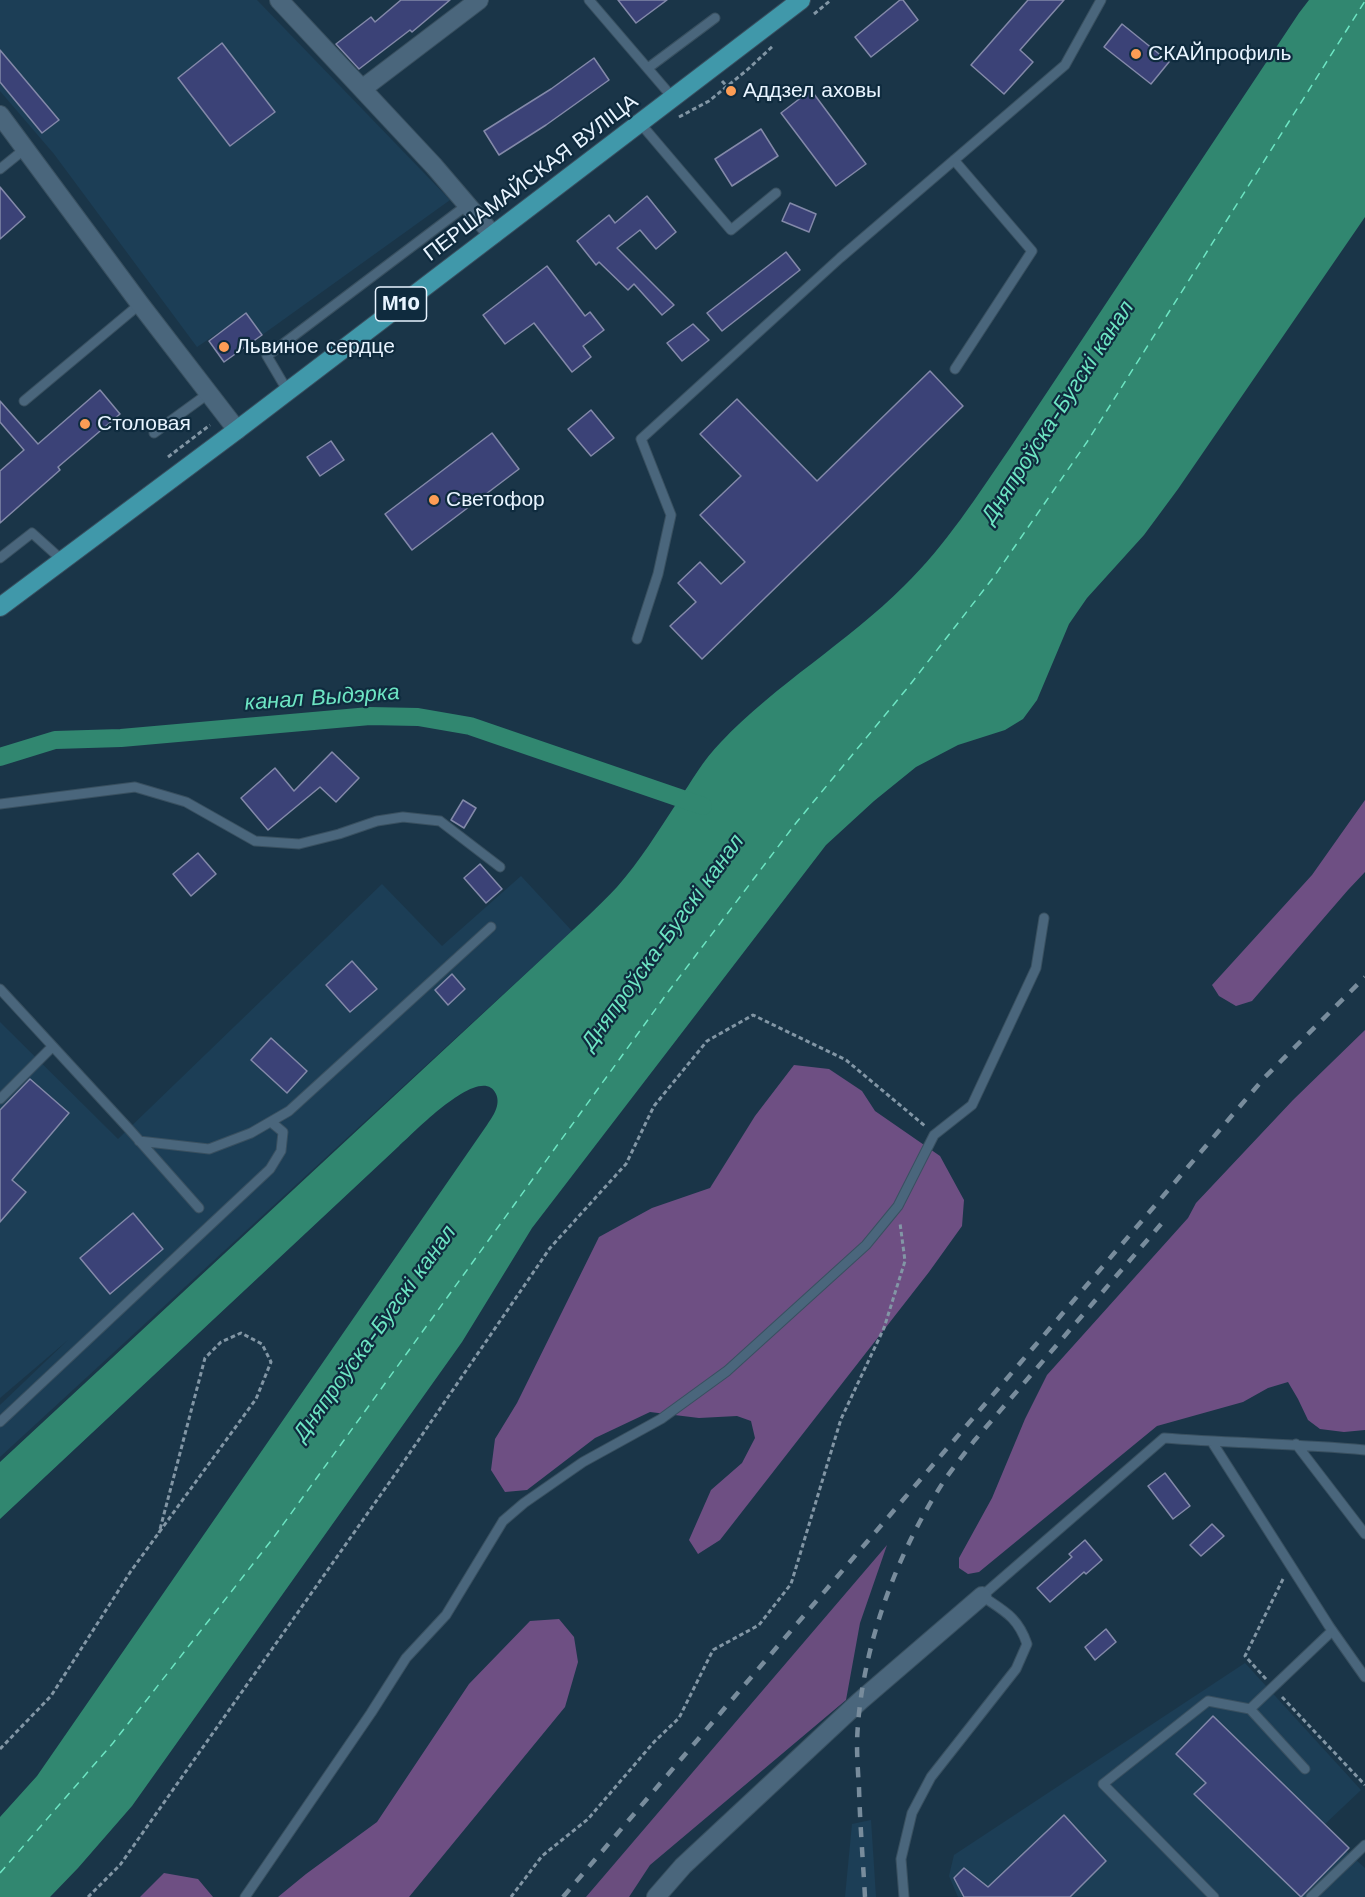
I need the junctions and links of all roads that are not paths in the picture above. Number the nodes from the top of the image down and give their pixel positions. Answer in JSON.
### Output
{"nodes":[{"id":1,"x":279,"y":0,"type":"edge"},
{"id":2,"x":479,"y":0,"type":"edge"},
{"id":3,"x":589,"y":0,"type":"edge"},
{"id":4,"x":801,"y":0,"type":"edge"},
{"id":5,"x":1101,"y":0,"type":"edge"},
{"id":6,"x":715,"y":18,"type":"dead end"},
{"id":7,"x":648,"y":68,"type":"junction"},
{"id":8,"x":362,"y":89,"type":"junction"},
{"id":9,"x":673,"y":98,"type":"junction"},
{"id":10,"x":0,"y":115,"type":"edge"},
{"id":11,"x":640,"y":123,"type":"junction"},
{"id":12,"x":26,"y":148,"type":"junction"},
{"id":13,"x":954,"y":160,"type":"junction"},
{"id":14,"x":0,"y":169,"type":"edge"},
{"id":15,"x":776,"y":193,"type":"dead end"},
{"id":16,"x":467,"y":205,"type":"junction"},
{"id":17,"x":493,"y":235,"type":"junction"},
{"id":18,"x":140,"y":304,"type":"junction"},
{"id":19,"x":955,"y":369,"type":"dead end"},
{"id":20,"x":288,"y":390,"type":"junction"},
{"id":21,"x":208,"y":393,"type":"junction"},
{"id":22,"x":24,"y":400,"type":"dead end"},
{"id":23,"x":237,"y":430,"type":"junction"},
{"id":24,"x":154,"y":433,"type":"dead end"},
{"id":25,"x":0,"y":558,"type":"edge"},
{"id":26,"x":62,"y":560,"type":"junction"},
{"id":27,"x":0,"y":607,"type":"edge"},
{"id":28,"x":637,"y":639,"type":"dead end"},
{"id":29,"x":0,"y":804,"type":"edge"},
{"id":30,"x":500,"y":867,"type":"dead end"},
{"id":31,"x":1044,"y":918,"type":"dead end"},
{"id":32,"x":491,"y":927,"type":"dead end"},
{"id":33,"x":0,"y":989,"type":"edge"},
{"id":34,"x":52,"y":1047,"type":"junction"},
{"id":35,"x":0,"y":1099,"type":"edge"},
{"id":36,"x":271,"y":1122,"type":"junction"},
{"id":37,"x":139,"y":1141,"type":"junction"},
{"id":38,"x":199,"y":1208,"type":"dead end"},
{"id":39,"x":0,"y":1422,"type":"edge"},
{"id":40,"x":1212,"y":1442,"type":"junction"},
{"id":41,"x":1296,"y":1444,"type":"junction"},
{"id":42,"x":1365,"y":1450,"type":"edge"},
{"id":43,"x":1365,"y":1534,"type":"edge"},
{"id":44,"x":982,"y":1596,"type":"junction"},
{"id":45,"x":1332,"y":1631,"type":"junction"},
{"id":46,"x":1365,"y":1677,"type":"edge"},
{"id":47,"x":1250,"y":1709,"type":"junction"},
{"id":48,"x":1305,"y":1769,"type":"dead end"},
{"id":49,"x":1365,"y":1845,"type":"edge"},
{"id":50,"x":245,"y":1897,"type":"edge"},
{"id":51,"x":656,"y":1897,"type":"edge"},
{"id":52,"x":904,"y":1897,"type":"edge"},
{"id":53,"x":1214,"y":1897,"type":"edge"},
{"id":54,"x":1311,"y":1897,"type":"edge"}],
"edges":[{"from":1,"to":8,"type":"street"},
{"from":2,"to":8,"type":"street"},
{"from":3,"to":7,"type":"lane"},
{"from":4,"to":9,"type":"main road","name":"ПЕРШАМАЙСКАЯ ВУЛІЦА","number":"М10"},
{"from":5,"to":13,"type":"lane"},
{"from":6,"to":7,"type":"lane"},
{"from":7,"to":9,"type":"lane"},
{"from":8,"to":16,"type":"street"},
{"from":9,"to":11,"type":"main road","name":"ПЕРШАМАЙСКАЯ ВУЛІЦА","number":"М10"},
{"from":10,"to":12,"type":"street"},
{"from":11,"to":15,"type":"lane"},
{"from":11,"to":17,"type":"main road","name":"ПЕРШАМАЙСКАЯ ВУЛІЦА","number":"М10"},
{"from":12,"to":14,"type":"lane"},
{"from":12,"to":18,"type":"street"},
{"from":13,"to":19,"type":"lane"},
{"from":13,"to":28,"type":"lane"},
{"from":16,"to":17,"type":"street"},
{"from":16,"to":20,"type":"lane"},
{"from":17,"to":20,"type":"main road","name":"ПЕРШАМАЙСКАЯ ВУЛІЦА","number":"М10"},
{"from":18,"to":21,"type":"street"},
{"from":18,"to":22,"type":"lane"},
{"from":20,"to":23,"type":"main road","name":"ПЕРШАМАЙСКАЯ ВУЛІЦА","number":"М10"},
{"from":21,"to":23,"type":"street"},
{"from":21,"to":24,"type":"lane"},
{"from":23,"to":26,"type":"main road","name":"ПЕРШАМАЙСКАЯ ВУЛІЦА","number":"М10"},
{"from":25,"to":26,"type":"lane"},
{"from":26,"to":27,"type":"main road","name":"ПЕРШАМАЙСКАЯ ВУЛІЦА","number":"М10"},
{"from":29,"to":30,"type":"lane"},
{"from":31,"to":50,"type":"lane"},
{"from":32,"to":36,"type":"lane"},
{"from":33,"to":34,"type":"lane"},
{"from":34,"to":35,"type":"lane"},
{"from":34,"to":37,"type":"lane"},
{"from":36,"to":37,"type":"lane"},
{"from":36,"to":39,"type":"lane"},
{"from":37,"to":38,"type":"lane"},
{"from":40,"to":41,"type":"lane"},
{"from":40,"to":44,"type":"lane"},
{"from":40,"to":45,"type":"lane"},
{"from":41,"to":42,"type":"lane"},
{"from":41,"to":43,"type":"lane"},
{"from":44,"to":51,"type":"street"},
{"from":44,"to":52,"type":"lane"},
{"from":45,"to":46,"type":"lane"},
{"from":45,"to":47,"type":"lane"},
{"from":47,"to":48,"type":"lane"},
{"from":47,"to":53,"type":"lane"},
{"from":49,"to":54,"type":"lane"}]}
